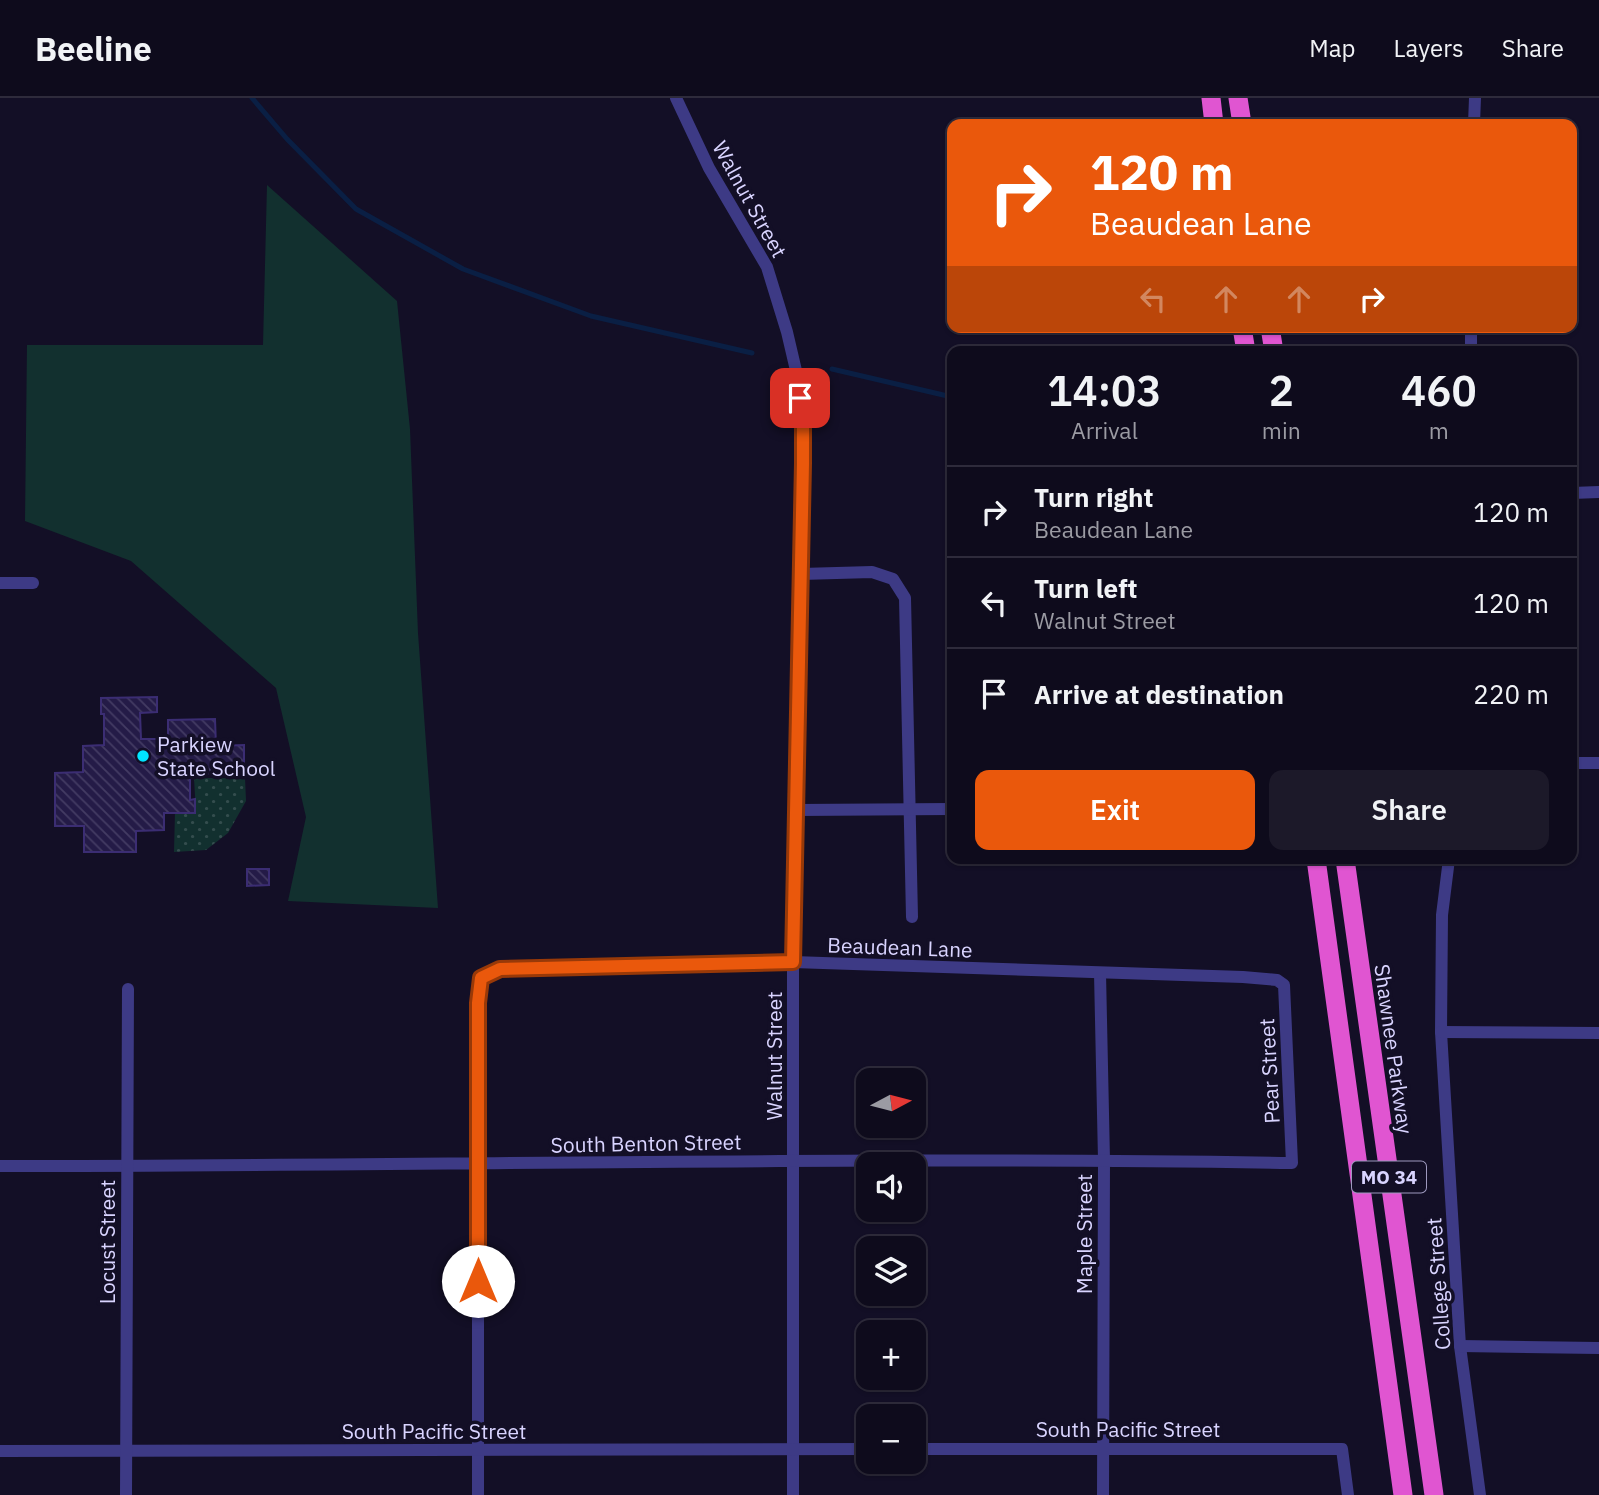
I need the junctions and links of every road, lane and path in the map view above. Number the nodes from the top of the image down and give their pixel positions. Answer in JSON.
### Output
{"nodes":[{"id":1,"x":676,"y":98,"type":"edge"},
{"id":2,"x":1211,"y":98,"type":"edge"},
{"id":3,"x":1238,"y":98,"type":"edge"},
{"id":4,"x":1475,"y":98,"type":"edge"},
{"id":5,"x":1213,"y":119,"type":"edge"},
{"id":6,"x":1241,"y":119,"type":"edge"},
{"id":7,"x":1474,"y":119,"type":"edge"},
{"id":8,"x":1599,"y":492,"type":"edge"},
{"id":9,"x":1577,"y":493,"type":"edge"},
{"id":10,"x":801,"y":574,"type":"junction"},
{"id":11,"x":0,"y":583,"type":"edge"},
{"id":12,"x":33,"y":583,"type":"dead end"},
{"id":13,"x":1577,"y":763,"type":"edge"},
{"id":14,"x":1599,"y":763,"type":"edge"},
{"id":15,"x":911,"y":809,"type":"junction"},
{"id":16,"x":947,"y":809,"type":"edge"},
{"id":17,"x":796,"y":810,"type":"junction"},
{"id":18,"x":1317,"y":864,"type":"edge"},
{"id":19,"x":1346,"y":864,"type":"edge"},
{"id":20,"x":1447,"y":864,"type":"edge"},
{"id":21,"x":912,"y":917,"type":"dead end"},
{"id":22,"x":793,"y":962,"type":"junction"},
{"id":23,"x":1100,"y":973,"type":"junction"},
{"id":24,"x":1278,"y":980,"type":"joint"},
{"id":25,"x":128,"y":989,"type":"dead end"},
{"id":26,"x":1441,"y":1032,"type":"junction"},
{"id":27,"x":1599,"y":1033,"type":"edge"},
{"id":28,"x":1104,"y":1160,"type":"junction"},
{"id":29,"x":794,"y":1161,"type":"junction"},
{"id":30,"x":1292,"y":1163,"type":"joint"},
{"id":31,"x":478,"y":1164,"type":"junction"},
{"id":32,"x":0,"y":1166,"type":"edge"},
{"id":33,"x":127,"y":1166,"type":"junction"},
{"id":34,"x":1460,"y":1346,"type":"junction"},
{"id":35,"x":1599,"y":1348,"type":"edge"},
{"id":36,"x":1103,"y":1447,"type":"junction"},
{"id":37,"x":793,"y":1449,"type":"junction"},
{"id":38,"x":856,"y":1449,"type":"edge"},
{"id":39,"x":926,"y":1449,"type":"edge"},
{"id":40,"x":478,"y":1450,"type":"junction"},
{"id":41,"x":0,"y":1451,"type":"edge"},
{"id":42,"x":126,"y":1451,"type":"junction"},
{"id":43,"x":126,"y":1495,"type":"edge"},
{"id":44,"x":478,"y":1495,"type":"edge"},
{"id":45,"x":793,"y":1495,"type":"edge"},
{"id":46,"x":1103,"y":1495,"type":"edge"},
{"id":47,"x":1348,"y":1495,"type":"edge"},
{"id":48,"x":1403,"y":1495,"type":"edge"},
{"id":49,"x":1434,"y":1495,"type":"edge"},
{"id":50,"x":1480,"y":1495,"type":"edge"}],
"edges":[{"from":1,"to":10,"type":"street","name":"Walnut Street"},
{"from":2,"to":5,"type":"highway"},
{"from":3,"to":6,"type":"highway"},
{"from":4,"to":7,"type":"street"},
{"from":8,"to":9,"type":"street"},
{"from":10,"to":15,"type":"street"},
{"from":10,"to":17,"type":"street","name":"Walnut Street"},
{"from":11,"to":12,"type":"street"},
{"from":13,"to":14,"type":"street"},
{"from":15,"to":16,"type":"street"},
{"from":15,"to":17,"type":"street"},
{"from":15,"to":21,"type":"street"},
{"from":17,"to":22,"type":"street","name":"Walnut Street"},
{"from":18,"to":48,"type":"highway","number":"MO 34"},
{"from":19,"to":49,"type":"highway","name":"Shawnee Parkway","number":"MO 34"},
{"from":20,"to":26,"type":"street","name":"College Street"},
{"from":22,"to":23,"type":"street","name":"Beaudean Lane"},
{"from":22,"to":29,"type":"street","name":"Walnut Street"},
{"from":22,"to":31,"type":"street","name":"Beaudean Lane"},
{"from":23,"to":24,"type":"street","name":"Beaudean Lane"},
{"from":23,"to":28,"type":"street","name":"Maple Street"},
{"from":24,"to":30,"type":"street","name":"Pear Street"},
{"from":25,"to":33,"type":"street","name":"Locust Street"},
{"from":26,"to":27,"type":"street"},
{"from":26,"to":34,"type":"street","name":"College Street"},
{"from":28,"to":29,"type":"street","name":"South Benton Street"},
{"from":28,"to":30,"type":"street","name":"South Benton Street"},
{"from":28,"to":36,"type":"street","name":"Maple Street"},
{"from":29,"to":31,"type":"street","name":"South Benton Street"},
{"from":29,"to":37,"type":"street","name":"Walnut Street"},
{"from":31,"to":33,"type":"street","name":"South Benton Street"},
{"from":31,"to":40,"type":"street"},
{"from":32,"to":33,"type":"street","name":"South Benton Street"},
{"from":33,"to":42,"type":"street","name":"Locust Street"},
{"from":34,"to":35,"type":"street"},
{"from":34,"to":50,"type":"street","name":"College Street"},
{"from":36,"to":39,"type":"street","name":"South Pacific Street"},
{"from":36,"to":46,"type":"street","name":"Maple Street"},
{"from":36,"to":47,"type":"street","name":"South Pacific Street"},
{"from":37,"to":38,"type":"street","name":"South Pacific Street"},
{"from":37,"to":40,"type":"street","name":"South Pacific Street"},
{"from":37,"to":45,"type":"street","name":"Walnut Street"},
{"from":40,"to":42,"type":"street","name":"South Pacific Street"},
{"from":40,"to":44,"type":"street"},
{"from":41,"to":42,"type":"street","name":"South Pacific Street"},
{"from":42,"to":43,"type":"street","name":"Locust Street"}]}
